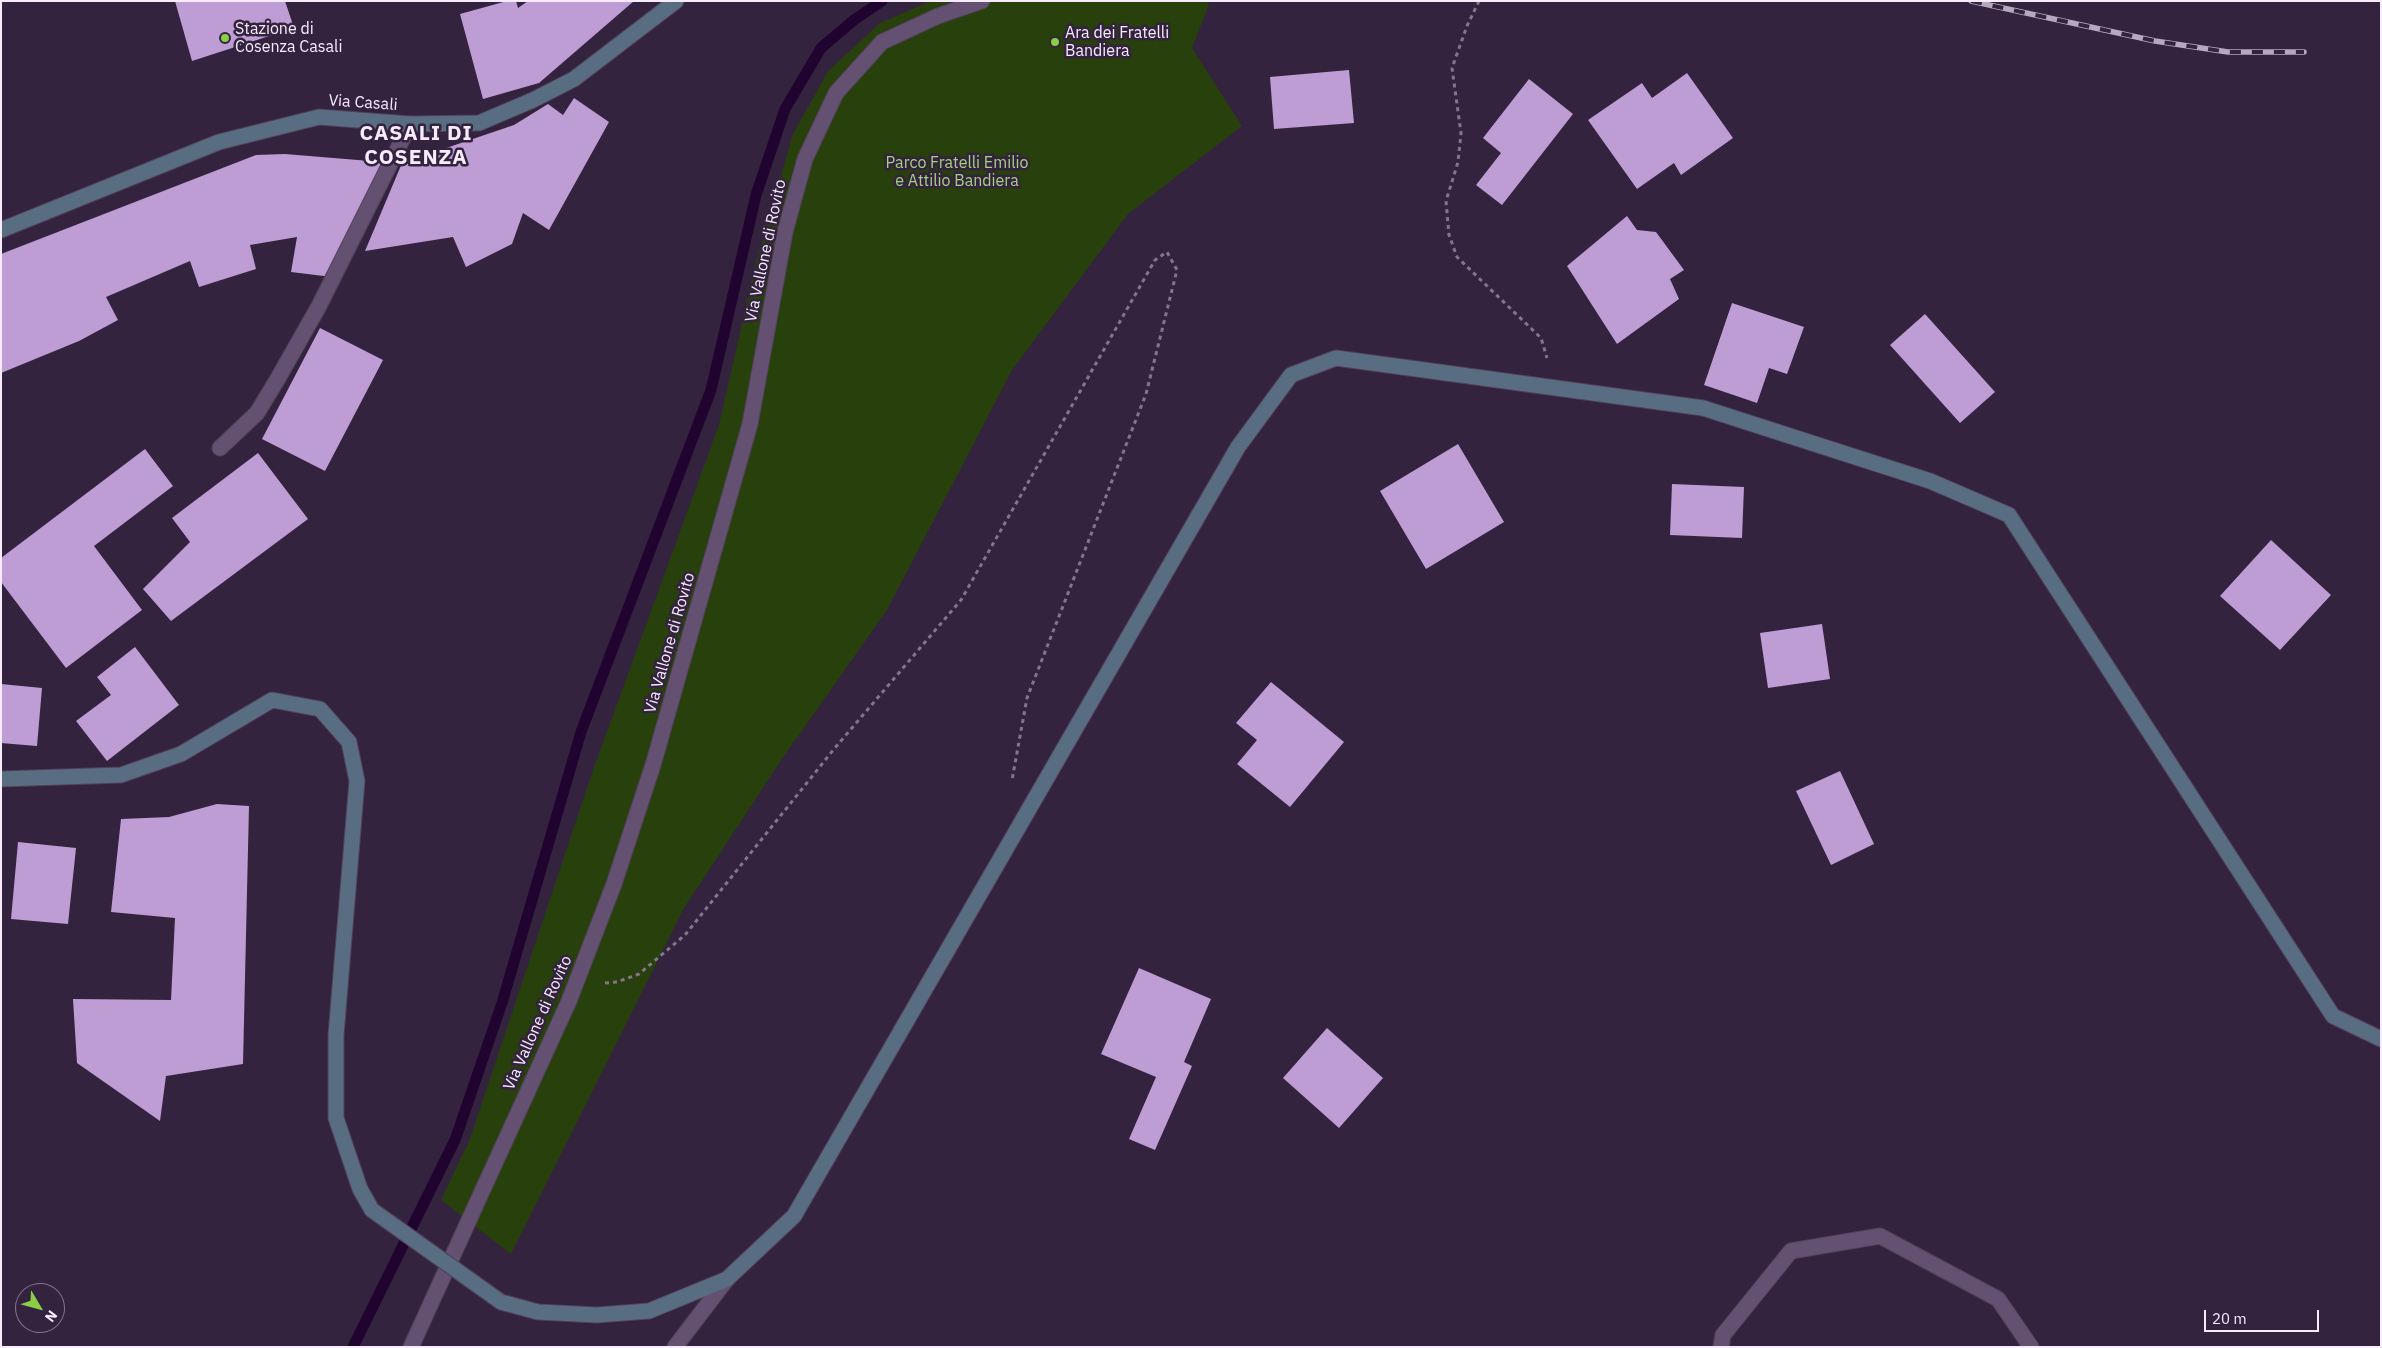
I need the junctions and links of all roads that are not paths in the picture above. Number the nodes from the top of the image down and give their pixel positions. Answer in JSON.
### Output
{"nodes":[{"id":1,"x":676,"y":1,"type":"edge"},
{"id":2,"x":982,"y":1,"type":"edge"},
{"id":3,"x":410,"y":124,"type":"junction"},
{"id":4,"x":1,"y":230,"type":"edge"},
{"id":5,"x":220,"y":448,"type":"dead end"},
{"id":6,"x":1,"y":779,"type":"edge"},
{"id":7,"x":2381,"y":1039,"type":"edge"},
{"id":8,"x":727,"y":1279,"type":"junction"},
{"id":9,"x":411,"y":1347,"type":"edge"},
{"id":10,"x":675,"y":1347,"type":"edge"},
{"id":11,"x":1721,"y":1347,"type":"edge"},
{"id":12,"x":2031,"y":1347,"type":"edge"}],
"edges":[{"from":1,"to":3,"type":"street","name":"Via Casali"},
{"from":2,"to":9,"type":"street","name":"Via Vallone di Rovito"},
{"from":3,"to":4,"type":"street","name":"Via Casali"},
{"from":3,"to":5,"type":"street"},
{"from":6,"to":8,"type":"street","bridge":true},
{"from":7,"to":8,"type":"street"},
{"from":8,"to":10,"type":"street"},
{"from":11,"to":12,"type":"street"}]}
